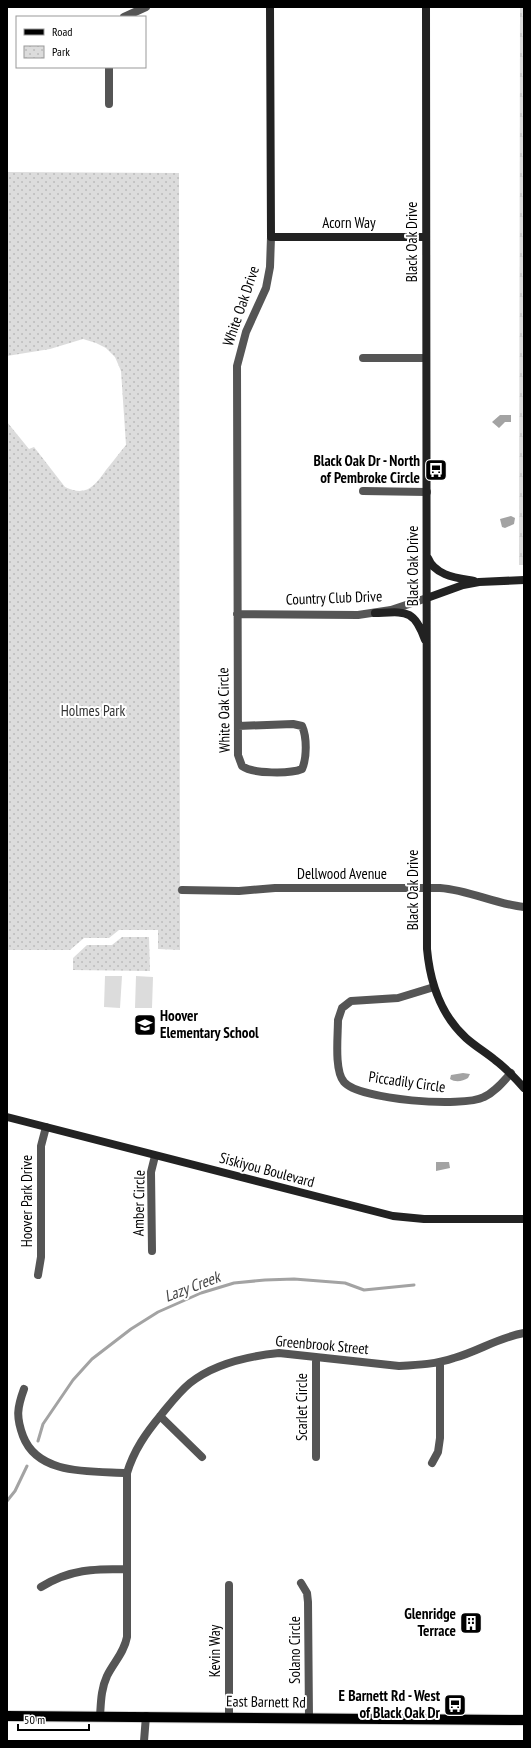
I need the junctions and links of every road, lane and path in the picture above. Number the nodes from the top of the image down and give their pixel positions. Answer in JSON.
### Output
{"nodes":[{"id":1,"x":146,"y":7,"type":"edge"},
{"id":2,"x":270,"y":7,"type":"edge"},
{"id":3,"x":426,"y":7,"type":"edge"},
{"id":4,"x":126,"y":16,"type":"edge"},
{"id":5,"x":109,"y":68,"type":"edge"},
{"id":6,"x":109,"y":104,"type":"dead end"},
{"id":7,"x":271,"y":237,"type":"junction"},
{"id":8,"x":426,"y":237,"type":"junction"},
{"id":9,"x":363,"y":358,"type":"dead end"},
{"id":10,"x":426,"y":358,"type":"junction"},
{"id":11,"x":363,"y":491,"type":"dead end"},
{"id":12,"x":427,"y":492,"type":"junction"},
{"id":13,"x":427,"y":555,"type":"junction"},
{"id":14,"x":524,"y":580,"type":"edge"},
{"id":15,"x":479,"y":582,"type":"junction"},
{"id":16,"x":427,"y":598,"type":"junction"},
{"id":17,"x":375,"y":613,"type":"junction"},
{"id":18,"x":237,"y":614,"type":"junction"},
{"id":19,"x":427,"y":647,"type":"junction"},
{"id":20,"x":238,"y":726,"type":"junction"},
{"id":21,"x":427,"y":888,"type":"junction"},
{"id":22,"x":182,"y":890,"type":"dead end"},
{"id":23,"x":524,"y":907,"type":"edge"},
{"id":24,"x":434,"y":987,"type":"junction"},
{"id":25,"x":511,"y":1073,"type":"junction"},
{"id":26,"x":524,"y":1088,"type":"edge"},
{"id":27,"x":7,"y":1117,"type":"edge"},
{"id":28,"x":46,"y":1127,"type":"junction"},
{"id":29,"x":155,"y":1156,"type":"junction"},
{"id":30,"x":524,"y":1219,"type":"edge"},
{"id":31,"x":152,"y":1251,"type":"dead end"},
{"id":32,"x":38,"y":1275,"type":"dead end"},
{"id":33,"x":524,"y":1333,"type":"edge"},
{"id":34,"x":316,"y":1357,"type":"junction"},
{"id":35,"x":440,"y":1362,"type":"junction"},
{"id":36,"x":24,"y":1389,"type":"dead end"},
{"id":37,"x":160,"y":1416,"type":"junction"},
{"id":38,"x":202,"y":1457,"type":"dead end"},
{"id":39,"x":316,"y":1457,"type":"dead end"},
{"id":40,"x":432,"y":1463,"type":"dead end"},
{"id":41,"x":127,"y":1473,"type":"junction"},
{"id":42,"x":127,"y":1570,"type":"junction"},
{"id":43,"x":301,"y":1583,"type":"dead end"},
{"id":44,"x":229,"y":1585,"type":"dead end"},
{"id":45,"x":41,"y":1587,"type":"dead end"},
{"id":46,"x":7,"y":1716,"type":"edge"},
{"id":47,"x":100,"y":1716,"type":"junction"},
{"id":48,"x":146,"y":1716,"type":"junction"},
{"id":49,"x":229,"y":1716,"type":"junction"},
{"id":50,"x":309,"y":1719,"type":"junction"},
{"id":51,"x":524,"y":1720,"type":"edge"},
{"id":52,"x":144,"y":1741,"type":"edge"}],
"edges":[{"from":1,"to":4,"type":"street"},
{"from":2,"to":7,"type":"street","name":"White Oak Drive"},
{"from":3,"to":8,"type":"street","name":"Black Oak Drive"},
{"from":5,"to":6,"type":"street"},
{"from":7,"to":8,"type":"street","name":"Acorn Way"},
{"from":7,"to":18,"type":"street","name":"White Oak Drive"},
{"from":8,"to":10,"type":"street","name":"Black Oak Drive"},
{"from":9,"to":10,"type":"street"},
{"from":10,"to":12,"type":"street","name":"Black Oak Drive"},
{"from":11,"to":12,"type":"street"},
{"from":12,"to":13,"type":"street","name":"Black Oak Drive"},
{"from":13,"to":15,"type":"street"},
{"from":13,"to":16,"type":"street","name":"Black Oak Drive"},
{"from":14,"to":15,"type":"street","name":"Country Club Drive"},
{"from":15,"to":16,"type":"street","name":"Country Club Drive"},
{"from":16,"to":17,"type":"street","name":"Country Club Drive"},
{"from":16,"to":19,"type":"street","name":"Black Oak Drive"},
{"from":17,"to":18,"type":"street","name":"Country Club Drive"},
{"from":17,"to":19,"type":"street"},
{"from":18,"to":20,"type":"street","name":"White Oak Circle"},
{"from":19,"to":21,"type":"street","name":"Black Oak Drive"},
{"from":20,"to":20,"type":"street","name":"White Oak Circle"},
{"from":21,"to":22,"type":"street","name":"Dellwood Avenue"},
{"from":21,"to":23,"type":"street","name":"Dellwood Avenue"},
{"from":21,"to":24,"type":"street","name":"Black Oak Drive"},
{"from":24,"to":25,"type":"street","name":"Black Oak Drive"},
{"from":24,"to":25,"type":"street","name":"Piccadily Circle"},
{"from":25,"to":26,"type":"street","name":"Black Oak Drive"},
{"from":27,"to":28,"type":"street","name":"Siskiyou Boulevard"},
{"from":28,"to":29,"type":"street","name":"Siskiyou Boulevard"},
{"from":28,"to":32,"type":"street","name":"Hoover Park Drive"},
{"from":29,"to":30,"type":"street","name":"Siskiyou Boulevard"},
{"from":29,"to":31,"type":"street","name":"Amber Circle"},
{"from":33,"to":35,"type":"street","name":"Greenbrook Street"},
{"from":34,"to":35,"type":"street","name":"Greenbrook Street"},
{"from":34,"to":37,"type":"street","name":"Greenbrook Street"},
{"from":34,"to":39,"type":"street","name":"Scarlet Circle"},
{"from":35,"to":40,"type":"street"},
{"from":36,"to":41,"type":"street"},
{"from":37,"to":38,"type":"street"},
{"from":37,"to":41,"type":"street","name":"Greenbrook Street"},
{"from":41,"to":42,"type":"street","name":"Greenbrook Street"},
{"from":42,"to":45,"type":"street"},
{"from":42,"to":47,"type":"street","name":"Greenbrook Street"},
{"from":43,"to":50,"type":"street","name":"Solano Circle"},
{"from":44,"to":49,"type":"street","name":"Kevin Way"},
{"from":46,"to":47,"type":"main road","name":"East Barnett Rd"},
{"from":47,"to":48,"type":"main road","name":"East Barnett Rd"},
{"from":48,"to":49,"type":"main road","name":"East Barnett Rd"},
{"from":48,"to":52,"type":"street"},
{"from":49,"to":50,"type":"main road","name":"East Barnett Rd"},
{"from":50,"to":51,"type":"main road","name":"East Barnett Rd"}]}
